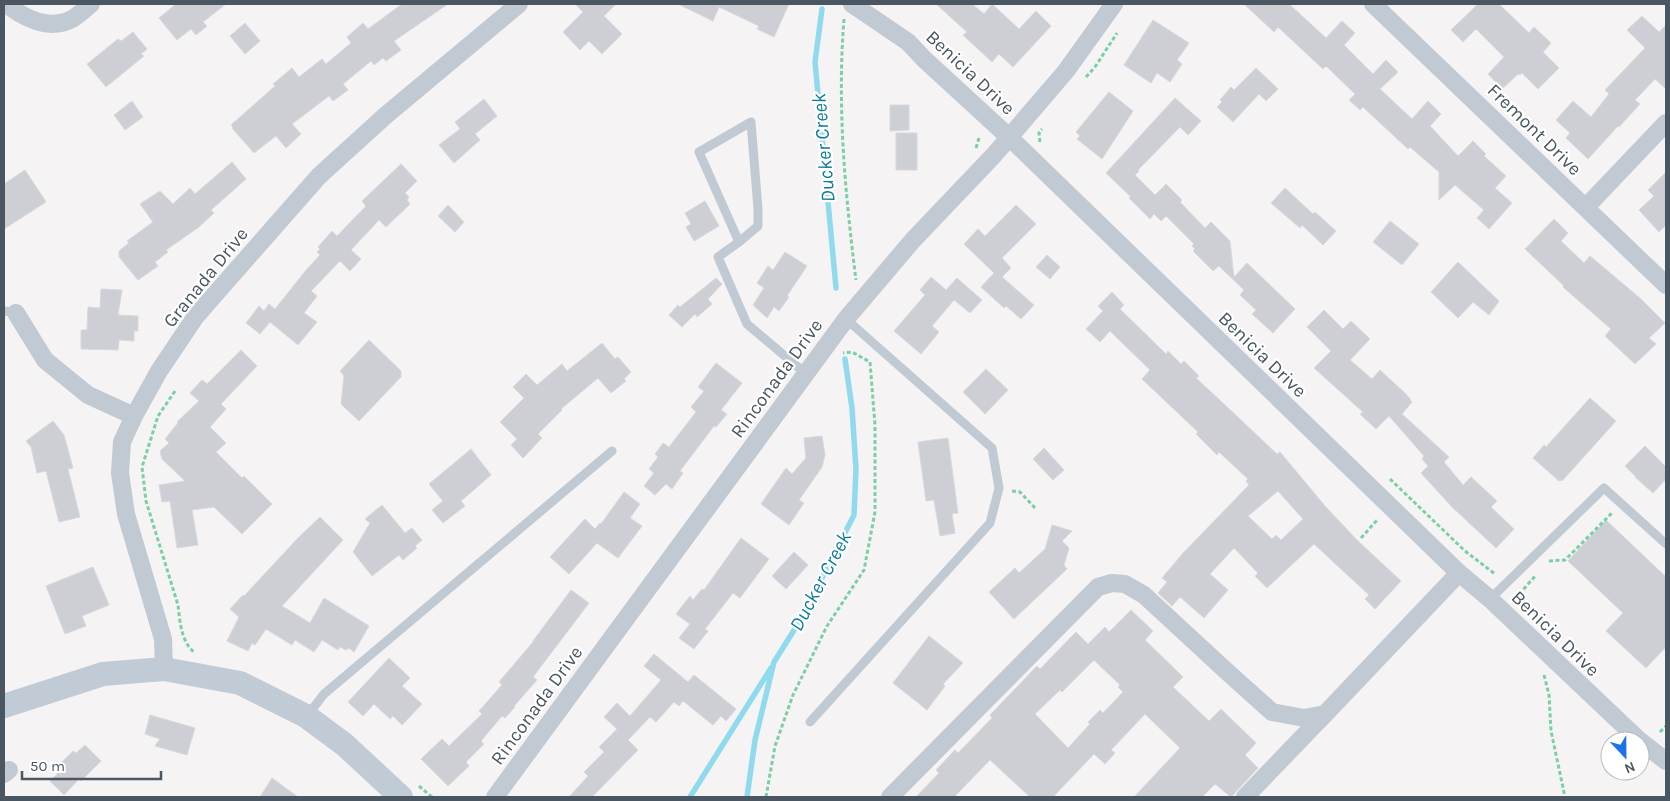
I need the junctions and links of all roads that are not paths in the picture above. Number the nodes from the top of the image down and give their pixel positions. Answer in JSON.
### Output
{"nodes":[{"id":1,"x":6,"y":4,"type":"edge"},
{"id":2,"x":91,"y":4,"type":"edge"},
{"id":3,"x":519,"y":4,"type":"edge"},
{"id":4,"x":1114,"y":4,"type":"edge"},
{"id":5,"x":1373,"y":4,"type":"edge"},
{"id":6,"x":848,"y":8,"type":"edge"},
{"id":7,"x":1666,"y":122,"type":"edge"},
{"id":8,"x":1010,"y":138,"type":"junction"},
{"id":9,"x":1586,"y":206,"type":"junction"},
{"id":10,"x":739,"y":242,"type":"junction"},
{"id":11,"x":1666,"y":285,"type":"edge"},
{"id":12,"x":10,"y":312,"type":"edge"},
{"id":13,"x":846,"y":319,"type":"junction"},
{"id":14,"x":805,"y":373,"type":"junction"},
{"id":15,"x":134,"y":416,"type":"junction"},
{"id":16,"x":612,"y":451,"type":"dead end"},
{"id":17,"x":1666,"y":544,"type":"edge"},
{"id":18,"x":1459,"y":573,"type":"junction"},
{"id":19,"x":1490,"y":599,"type":"junction"},
{"id":20,"x":164,"y":669,"type":"junction"},
{"id":21,"x":4,"y":706,"type":"edge"},
{"id":22,"x":1324,"y":714,"type":"junction"},
{"id":23,"x":306,"y":716,"type":"junction"},
{"id":24,"x":810,"y":722,"type":"dead end"},
{"id":25,"x":1629,"y":731,"type":"edge"},
{"id":26,"x":1650,"y":749,"type":"edge"},
{"id":27,"x":1666,"y":761,"type":"edge"},
{"id":28,"x":401,"y":797,"type":"edge"},
{"id":29,"x":495,"y":797,"type":"edge"},
{"id":30,"x":890,"y":797,"type":"edge"},
{"id":31,"x":1245,"y":797,"type":"edge"}],
"edges":[{"from":1,"to":2,"type":"street"},
{"from":3,"to":15,"type":"street","name":"Granada Drive"},
{"from":4,"to":8,"type":"street","name":"Rinconada Drive"},
{"from":5,"to":9,"type":"street","name":"Fremont Drive"},
{"from":6,"to":8,"type":"street","name":"Benicia Drive"},
{"from":7,"to":9,"type":"street"},
{"from":8,"to":13,"type":"street","name":"Rinconada Drive"},
{"from":8,"to":18,"type":"street","name":"Benicia Drive"},
{"from":9,"to":11,"type":"street","name":"Fremont Drive"},
{"from":10,"to":10,"type":"lane"},
{"from":10,"to":14,"type":"lane"},
{"from":12,"to":15,"type":"street"},
{"from":13,"to":14,"type":"street","name":"Rinconada Drive"},
{"from":13,"to":24,"type":"lane"},
{"from":14,"to":29,"type":"street","name":"Rinconada Drive"},
{"from":15,"to":20,"type":"street","name":"Granada Drive"},
{"from":16,"to":23,"type":"lane"},
{"from":17,"to":19,"type":"lane"},
{"from":18,"to":19,"type":"street","name":"Benicia Drive"},
{"from":18,"to":22,"type":"street"},
{"from":19,"to":25,"type":"street","name":"Benicia Drive"},
{"from":20,"to":21,"type":"street"},
{"from":20,"to":23,"type":"street"},
{"from":22,"to":30,"type":"street"},
{"from":22,"to":31,"type":"street"},
{"from":23,"to":28,"type":"street"},
{"from":26,"to":27,"type":"street","name":"Benicia Drive"}]}
